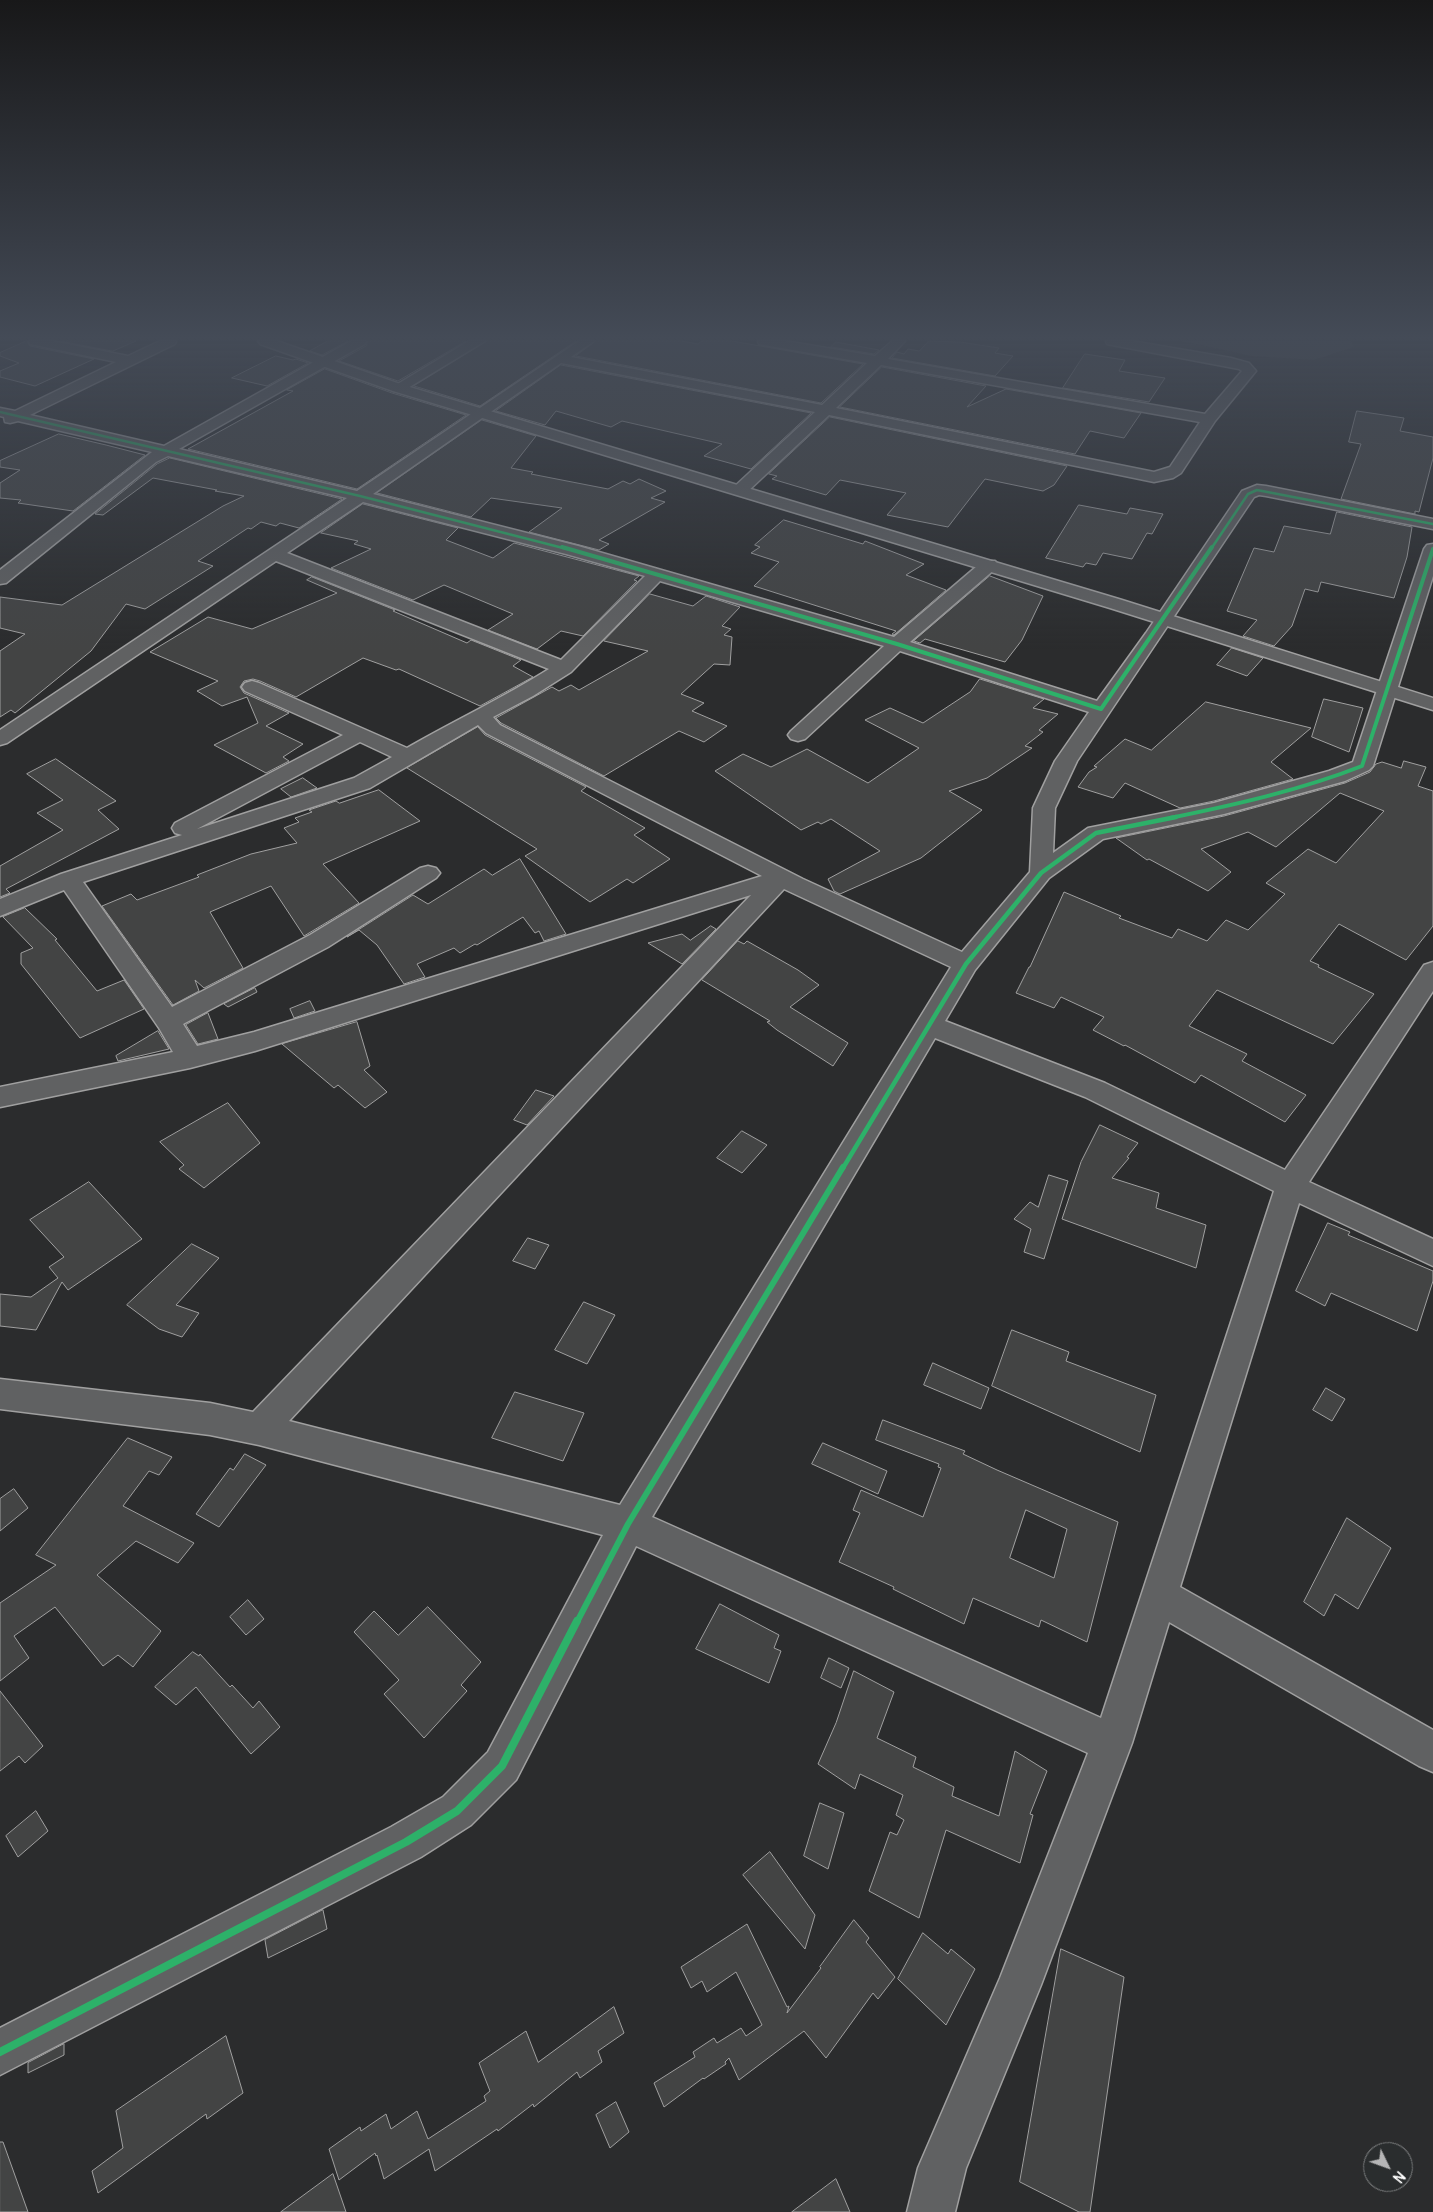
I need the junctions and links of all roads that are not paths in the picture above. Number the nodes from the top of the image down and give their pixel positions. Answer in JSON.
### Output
{"nodes":[{"id":1,"x":133,"y":444,"type":"edge"},
{"id":2,"x":178,"y":444,"type":"edge"},
{"id":3,"x":433,"y":444,"type":"edge"},
{"id":4,"x":587,"y":444,"type":"edge"},
{"id":5,"x":789,"y":444,"type":"edge"},
{"id":6,"x":994,"y":444,"type":"edge"},
{"id":7,"x":1193,"y":444,"type":"edge"},
{"id":8,"x":165,"y":452,"type":"junction"},
{"id":9,"x":740,"y":490,"type":"junction"},
{"id":10,"x":360,"y":496,"type":"junction"},
{"id":11,"x":1433,"y":524,"type":"edge"},
{"id":12,"x":1433,"y":549,"type":"edge"},
{"id":13,"x":274,"y":554,"type":"junction"},
{"id":14,"x":989,"y":566,"type":"junction"},
{"id":15,"x":656,"y":575,"type":"junction"},
{"id":16,"x":0,"y":578,"type":"edge"},
{"id":17,"x":1164,"y":619,"type":"junction"},
{"id":18,"x":897,"y":644,"type":"junction"},
{"id":19,"x":564,"y":668,"type":"junction"},
{"id":20,"x":252,"y":687,"type":"dead end"},
{"id":21,"x":1387,"y":689,"type":"junction"},
{"id":22,"x":1433,"y":704,"type":"edge"},
{"id":23,"x":1101,"y":709,"type":"junction"},
{"id":24,"x":480,"y":715,"type":"junction"},
{"id":25,"x":358,"y":735,"type":"junction"},
{"id":26,"x":798,"y":735,"type":"dead end"},
{"id":27,"x":0,"y":739,"type":"edge"},
{"id":28,"x":410,"y":757,"type":"junction"},
{"id":29,"x":119,"y":862,"type":"junction"},
{"id":30,"x":428,"y":873,"type":"dead end"},
{"id":31,"x":1041,"y":873,"type":"junction"},
{"id":32,"x":782,"y":878,"type":"junction"},
{"id":33,"x":69,"y":879,"type":"junction"},
{"id":34,"x":828,"y":899,"type":"junction"},
{"id":35,"x":0,"y":908,"type":"edge"},
{"id":36,"x":966,"y":964,"type":"junction"},
{"id":37,"x":1433,"y":971,"type":"edge"},
{"id":38,"x":1423,"y":1004,"type":"edge"},
{"id":39,"x":168,"y":1021,"type":"junction"},
{"id":40,"x":929,"y":1024,"type":"junction"},
{"id":41,"x":190,"y":1058,"type":"junction"},
{"id":42,"x":0,"y":1097,"type":"edge"},
{"id":43,"x":1290,"y":1186,"type":"junction"},
{"id":44,"x":1433,"y":1253,"type":"edge"},
{"id":45,"x":0,"y":1394,"type":"edge"},
{"id":46,"x":259,"y":1429,"type":"junction"},
{"id":47,"x":628,"y":1524,"type":"junction"},
{"id":48,"x":1159,"y":1595,"type":"junction"},
{"id":49,"x":1112,"y":1743,"type":"junction"},
{"id":50,"x":1433,"y":1752,"type":"edge"},
{"id":51,"x":0,"y":2052,"type":"edge"},
{"id":52,"x":931,"y":2212,"type":"edge"}],
"edges":[{"from":1,"to":8,"type":"street"},
{"from":2,"to":8,"type":"street"},
{"from":3,"to":10,"type":"street"},
{"from":4,"to":9,"type":"street"},
{"from":5,"to":9,"type":"street"},
{"from":6,"to":7,"type":"street"},
{"from":8,"to":10,"type":"street"},
{"from":8,"to":16,"type":"street"},
{"from":9,"to":14,"type":"street"},
{"from":10,"to":13,"type":"street"},
{"from":10,"to":15,"type":"street"},
{"from":11,"to":17,"type":"street"},
{"from":12,"to":21,"type":"street"},
{"from":13,"to":19,"type":"street"},
{"from":13,"to":27,"type":"street"},
{"from":14,"to":17,"type":"street"},
{"from":14,"to":18,"type":"street"},
{"from":15,"to":18,"type":"street"},
{"from":15,"to":19,"type":"street"},
{"from":17,"to":21,"type":"street"},
{"from":17,"to":23,"type":"street"},
{"from":18,"to":23,"type":"street"},
{"from":18,"to":26,"type":"street"},
{"from":19,"to":24,"type":"street"},
{"from":20,"to":25,"type":"street"},
{"from":21,"to":22,"type":"street"},
{"from":21,"to":31,"type":"street"},
{"from":23,"to":31,"type":"street"},
{"from":24,"to":28,"type":"street"},
{"from":24,"to":34,"type":"street"},
{"from":25,"to":28,"type":"street"},
{"from":25,"to":29,"type":"street"},
{"from":28,"to":29,"type":"street"},
{"from":29,"to":33,"type":"street"},
{"from":30,"to":39,"type":"street"},
{"from":31,"to":36,"type":"street"},
{"from":32,"to":34,"type":"street"},
{"from":32,"to":41,"type":"street"},
{"from":32,"to":46,"type":"street"},
{"from":33,"to":35,"type":"street"},
{"from":33,"to":39,"type":"street"},
{"from":34,"to":36,"type":"street"},
{"from":36,"to":40,"type":"street"},
{"from":37,"to":38,"type":"street"},
{"from":38,"to":43,"type":"street"},
{"from":39,"to":41,"type":"street"},
{"from":40,"to":43,"type":"street"},
{"from":40,"to":47,"type":"street"},
{"from":41,"to":42,"type":"street"},
{"from":43,"to":44,"type":"street"},
{"from":43,"to":48,"type":"street"},
{"from":45,"to":46,"type":"street"},
{"from":46,"to":47,"type":"street"},
{"from":47,"to":49,"type":"street"},
{"from":47,"to":51,"type":"street"},
{"from":48,"to":49,"type":"street"},
{"from":48,"to":50,"type":"street"},
{"from":49,"to":52,"type":"street"}]}
